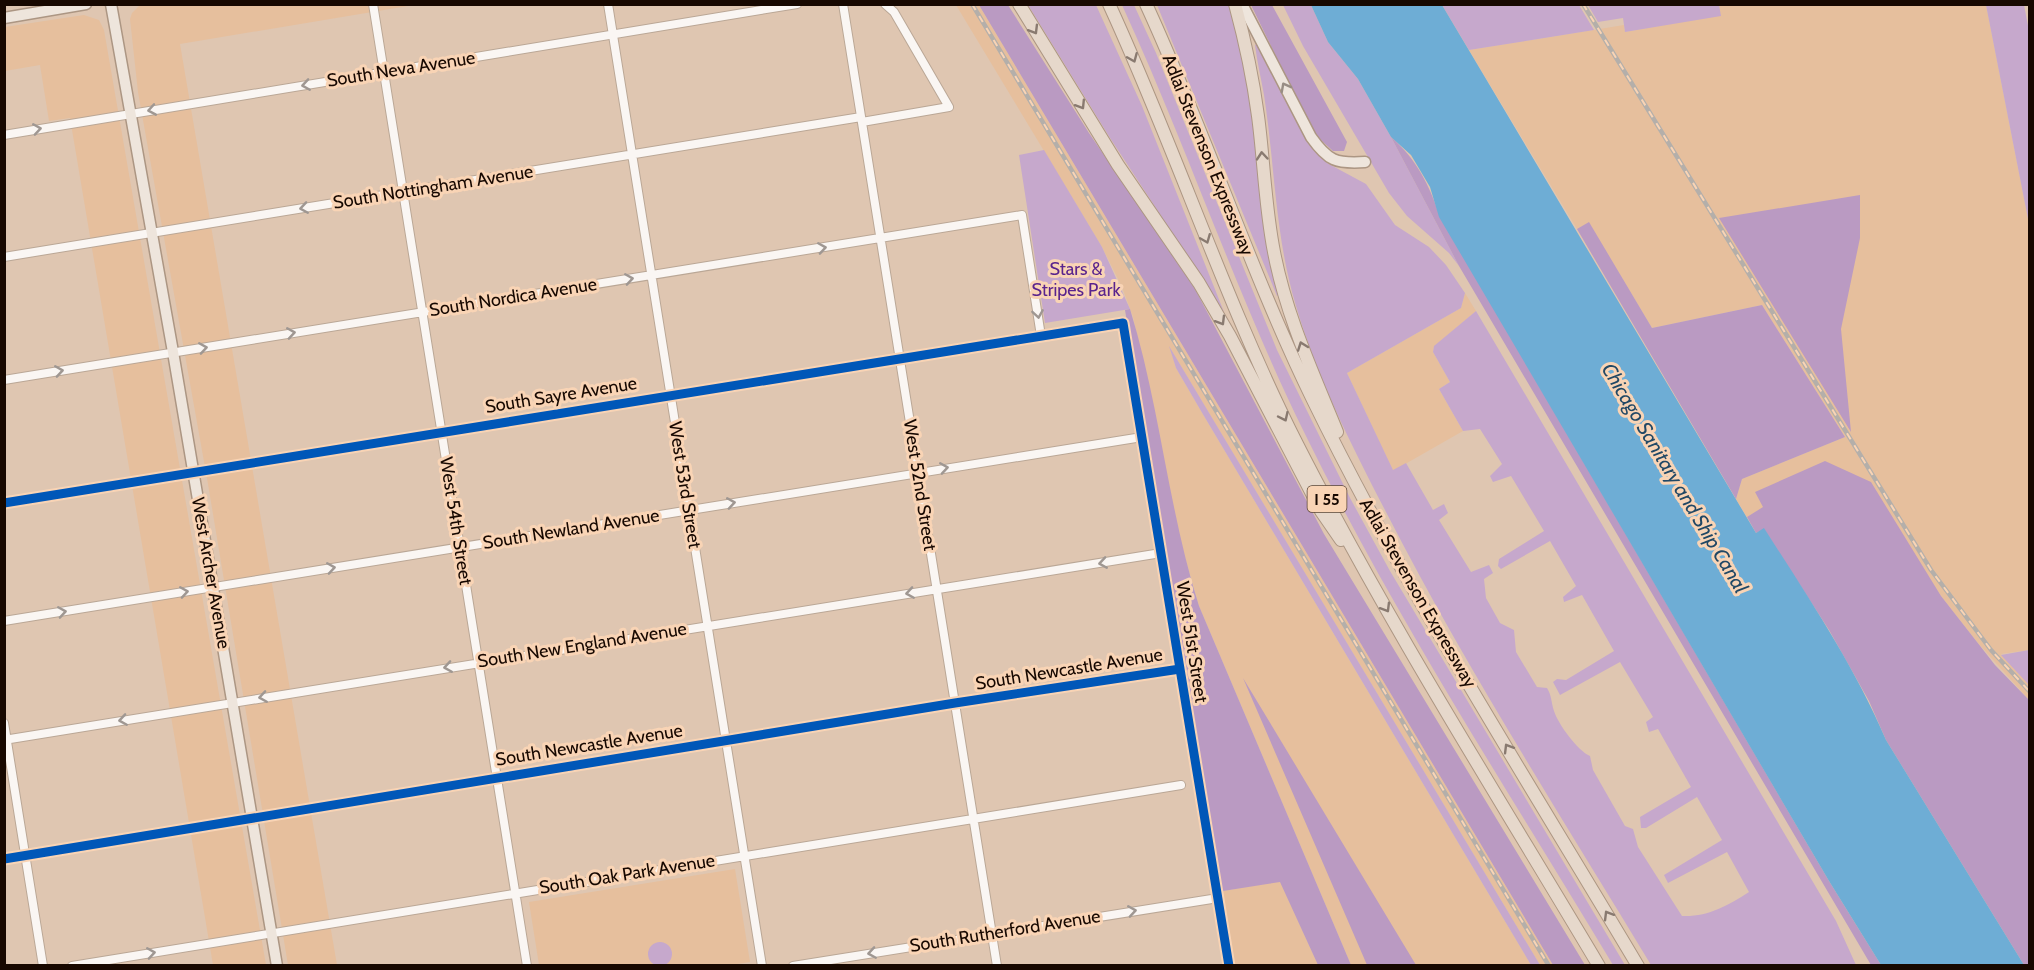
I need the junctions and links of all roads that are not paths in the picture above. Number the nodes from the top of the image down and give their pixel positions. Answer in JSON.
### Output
{"nodes":[{"id":1,"x":86,"y":4,"type":"edge"},
{"id":2,"x":111,"y":4,"type":"edge"},
{"id":3,"x":373,"y":4,"type":"edge"},
{"id":4,"x":608,"y":4,"type":"edge"},
{"id":5,"x":797,"y":4,"type":"edge"},
{"id":6,"x":843,"y":4,"type":"edge"},
{"id":7,"x":885,"y":4,"type":"edge"},
{"id":8,"x":1018,"y":4,"type":"edge"},
{"id":9,"x":1109,"y":4,"type":"edge"},
{"id":10,"x":1146,"y":4,"type":"edge"},
{"id":11,"x":1235,"y":4,"type":"edge"},
{"id":12,"x":1242,"y":4,"type":"edge"},
{"id":13,"x":4,"y":18,"type":"edge"},
{"id":14,"x":613,"y":35,"type":"junction"},
{"id":15,"x":384,"y":72,"type":"junction"},
{"id":16,"x":130,"y":114,"type":"junction"},
{"id":17,"x":861,"y":119,"type":"junction"},
{"id":18,"x":4,"y":135,"type":"edge"},
{"id":19,"x":632,"y":154,"type":"junction"},
{"id":20,"x":1365,"y":162,"type":"dead end"},
{"id":21,"x":403,"y":191,"type":"junction"},
{"id":22,"x":151,"y":233,"type":"junction"},
{"id":23,"x":880,"y":239,"type":"junction"},
{"id":24,"x":4,"y":257,"type":"edge"},
{"id":25,"x":652,"y":275,"type":"junction"},
{"id":26,"x":423,"y":312,"type":"junction"},
{"id":27,"x":1123,"y":323,"type":"joint"},
{"id":28,"x":1041,"y":336,"type":"junction"},
{"id":29,"x":173,"y":352,"type":"junction"},
{"id":30,"x":900,"y":359,"type":"junction"},
{"id":31,"x":4,"y":380,"type":"edge"},
{"id":32,"x":670,"y":394,"type":"junction"},
{"id":33,"x":442,"y":432,"type":"junction"},
{"id":34,"x":1142,"y":437,"type":"junction"},
{"id":35,"x":194,"y":471,"type":"junction"},
{"id":36,"x":918,"y":472,"type":"junction"},
{"id":37,"x":4,"y":503,"type":"edge"},
{"id":38,"x":689,"y":510,"type":"junction"},
{"id":39,"x":1372,"y":516,"type":"junction"},
{"id":40,"x":460,"y":547,"type":"junction"},
{"id":41,"x":1161,"y":553,"type":"junction"},
{"id":42,"x":1371,"y":582,"type":"junction"},
{"id":43,"x":213,"y":587,"type":"junction"},
{"id":44,"x":936,"y":589,"type":"junction"},
{"id":45,"x":4,"y":621,"type":"edge"},
{"id":46,"x":708,"y":625,"type":"junction"},
{"id":47,"x":478,"y":662,"type":"junction"},
{"id":48,"x":1180,"y":669,"type":"junction"},
{"id":49,"x":232,"y":702,"type":"junction"},
{"id":50,"x":955,"y":703,"type":"junction"},
{"id":51,"x":4,"y":723,"type":"edge"},
{"id":52,"x":6,"y":740,"type":"edge"},
{"id":53,"x":726,"y":740,"type":"junction"},
{"id":54,"x":497,"y":777,"type":"junction"},
{"id":55,"x":1182,"y":785,"type":"dead end"},
{"id":56,"x":252,"y":817,"type":"junction"},
{"id":57,"x":973,"y":818,"type":"junction"},
{"id":58,"x":25,"y":855,"type":"junction"},
{"id":59,"x":745,"y":855,"type":"junction"},
{"id":60,"x":4,"y":859,"type":"edge"},
{"id":61,"x":515,"y":892,"type":"junction"},
{"id":62,"x":1218,"y":898,"type":"junction"},
{"id":63,"x":271,"y":933,"type":"junction"},
{"id":64,"x":992,"y":933,"type":"junction"},
{"id":65,"x":43,"y":966,"type":"edge"},
{"id":66,"x":72,"y":966,"type":"edge"},
{"id":67,"x":277,"y":966,"type":"edge"},
{"id":68,"x":527,"y":966,"type":"edge"},
{"id":69,"x":762,"y":966,"type":"edge"},
{"id":70,"x":793,"y":966,"type":"edge"},
{"id":71,"x":997,"y":966,"type":"edge"},
{"id":72,"x":1229,"y":966,"type":"edge"},
{"id":73,"x":1599,"y":966,"type":"edge"},
{"id":74,"x":1638,"y":966,"type":"edge"}],
"edges":[{"from":1,"to":13,"type":"main road"},
{"from":2,"to":16,"type":"main road","name":"West Archer Avenue"},
{"from":3,"to":15,"type":"street","name":"West 54th Street"},
{"from":4,"to":14,"type":"street","name":"West 53rd Street"},
{"from":5,"to":14,"type":"street","name":"South Neva Avenue"},
{"from":6,"to":17,"type":"street","name":"West 52nd Street"},
{"from":7,"to":17,"type":"street","name":"South Nottingham Avenue"},
{"from":8,"to":42,"type":"highway","one_way":true},
{"from":9,"to":42,"type":"highway","name":"Adlai Stevenson Expressway","number":"I 55","one_way":true},
{"from":10,"to":39,"type":"highway","name":"Adlai Stevenson Expressway","number":"I 55"},
{"from":39,"to":11,"type":"highway","one_way":true},
{"from":20,"to":12,"type":"main road","one_way":true},
{"from":14,"to":15,"type":"street","name":"South Neva Avenue"},
{"from":14,"to":19,"type":"street","name":"West 53rd Street"},
{"from":15,"to":16,"type":"street","name":"South Neva Avenue","one_way":true},
{"from":15,"to":21,"type":"street","name":"West 54th Street"},
{"from":18,"to":16,"type":"street","name":"South Neva Avenue","one_way":true},
{"from":16,"to":22,"type":"main road","name":"West Archer Avenue"},
{"from":17,"to":19,"type":"street","name":"South Nottingham Avenue"},
{"from":17,"to":23,"type":"street","name":"West 52nd Street"},
{"from":19,"to":21,"type":"street","name":"South Nottingham Avenue"},
{"from":19,"to":25,"type":"street","name":"West 53rd Street"},
{"from":21,"to":22,"type":"street","name":"South Nottingham Avenue","one_way":true},
{"from":21,"to":26,"type":"street","name":"West 54th Street"},
{"from":22,"to":24,"type":"street","name":"South Nottingham Avenue"},
{"from":22,"to":29,"type":"main road","name":"West Archer Avenue"},
{"from":25,"to":23,"type":"street","name":"South Nordica Avenue","one_way":true},
{"from":23,"to":28,"type":"street","name":"South Nordica Avenue","one_way":true},
{"from":23,"to":30,"type":"street","name":"West 52nd Street"},
{"from":26,"to":25,"type":"street","name":"South Nordica Avenue","one_way":true},
{"from":25,"to":32,"type":"street","name":"West 53rd Street"},
{"from":29,"to":26,"type":"street","name":"South Nordica Avenue","one_way":true},
{"from":26,"to":33,"type":"street","name":"West 54th Street"},
{"from":27,"to":28,"type":"street","name":"South Sayre Avenue"},
{"from":27,"to":34,"type":"street","name":"West 51st Street"},
{"from":28,"to":30,"type":"street","name":"South Sayre Avenue"},
{"from":31,"to":29,"type":"street","name":"South Nordica Avenue","one_way":true},
{"from":29,"to":35,"type":"main road","name":"West Archer Avenue"},
{"from":30,"to":32,"type":"street","name":"South Sayre Avenue"},
{"from":30,"to":36,"type":"street","name":"West 52nd Street"},
{"from":32,"to":33,"type":"street","name":"South Sayre Avenue"},
{"from":32,"to":38,"type":"street","name":"West 53rd Street"},
{"from":33,"to":35,"type":"street","name":"South Sayre Avenue"},
{"from":33,"to":40,"type":"street","name":"West 54th Street"},
{"from":36,"to":34,"type":"street","name":"South Newland Avenue","one_way":true},
{"from":34,"to":41,"type":"street","name":"West 51st Street"},
{"from":35,"to":37,"type":"street","name":"South Sayre Avenue"},
{"from":35,"to":43,"type":"main road","name":"West Archer Avenue"},
{"from":38,"to":36,"type":"street","name":"South Newland Avenue","one_way":true},
{"from":36,"to":44,"type":"street","name":"West 52nd Street"},
{"from":38,"to":40,"type":"street","name":"South Newland Avenue"},
{"from":38,"to":46,"type":"street","name":"West 53rd Street"},
{"from":74,"to":39,"type":"highway","name":"Adlai Stevenson Expressway","number":"I 55","one_way":true},
{"from":43,"to":40,"type":"street","name":"South Newland Avenue","one_way":true},
{"from":40,"to":47,"type":"street","name":"West 54th Street"},
{"from":41,"to":44,"type":"street","name":"South New England Avenue","one_way":true},
{"from":41,"to":48,"type":"street","name":"West 51st Street"},
{"from":42,"to":73,"type":"highway","name":"Adlai Stevenson Expressway","number":"I 55","one_way":true},
{"from":45,"to":43,"type":"street","name":"South Newland Avenue","one_way":true},
{"from":43,"to":49,"type":"main road","name":"West Archer Avenue"},
{"from":44,"to":46,"type":"street","name":"South New England Avenue","one_way":true},
{"from":44,"to":50,"type":"street","name":"West 52nd Street"},
{"from":46,"to":47,"type":"street","name":"South New England Avenue"},
{"from":46,"to":53,"type":"street","name":"West 53rd Street"},
{"from":47,"to":49,"type":"street","name":"South New England Avenue","one_way":true},
{"from":47,"to":54,"type":"street","name":"West 54th Street"},
{"from":48,"to":50,"type":"street","name":"South Newcastle Avenue"},
{"from":48,"to":62,"type":"street","name":"West 51st Street"},
{"from":49,"to":52,"type":"street","name":"South New England Avenue","one_way":true},
{"from":49,"to":56,"type":"main road","name":"West Archer Avenue"},
{"from":50,"to":53,"type":"street","name":"South Newcastle Avenue"},
{"from":50,"to":57,"type":"street","name":"West 52nd Street"},
{"from":51,"to":52,"type":"street"},
{"from":52,"to":58,"type":"street"},
{"from":53,"to":54,"type":"street","name":"South Newcastle Avenue"},
{"from":53,"to":59,"type":"street","name":"West 53rd Street"},
{"from":54,"to":56,"type":"street","name":"South Newcastle Avenue"},
{"from":54,"to":61,"type":"street","name":"West 54th Street"},
{"from":55,"to":57,"type":"street","name":"South Oak Park Avenue"},
{"from":56,"to":58,"type":"street","name":"South Newcastle Avenue"},
{"from":56,"to":63,"type":"main road","name":"West Archer Avenue"},
{"from":57,"to":59,"type":"street","name":"South Oak Park Avenue"},
{"from":57,"to":64,"type":"street","name":"West 52nd Street"},
{"from":58,"to":60,"type":"street","name":"South Newcastle Avenue"},
{"from":58,"to":65,"type":"street"},
{"from":59,"to":61,"type":"street","name":"South Oak Park Avenue"},
{"from":59,"to":69,"type":"street","name":"West 53rd Street"},
{"from":61,"to":63,"type":"street","name":"South Oak Park Avenue"},
{"from":61,"to":68,"type":"street","name":"West 54th Street"},
{"from":64,"to":62,"type":"street","name":"South Rutherford Avenue","one_way":true},
{"from":62,"to":72,"type":"street","name":"West 51st Street"},
{"from":66,"to":63,"type":"street","name":"South Oak Park Avenue","one_way":true},
{"from":63,"to":67,"type":"main road","name":"West Archer Avenue"},
{"from":64,"to":70,"type":"street","name":"South Rutherford Avenue","one_way":true},
{"from":64,"to":71,"type":"street","name":"West 52nd Street"}]}
